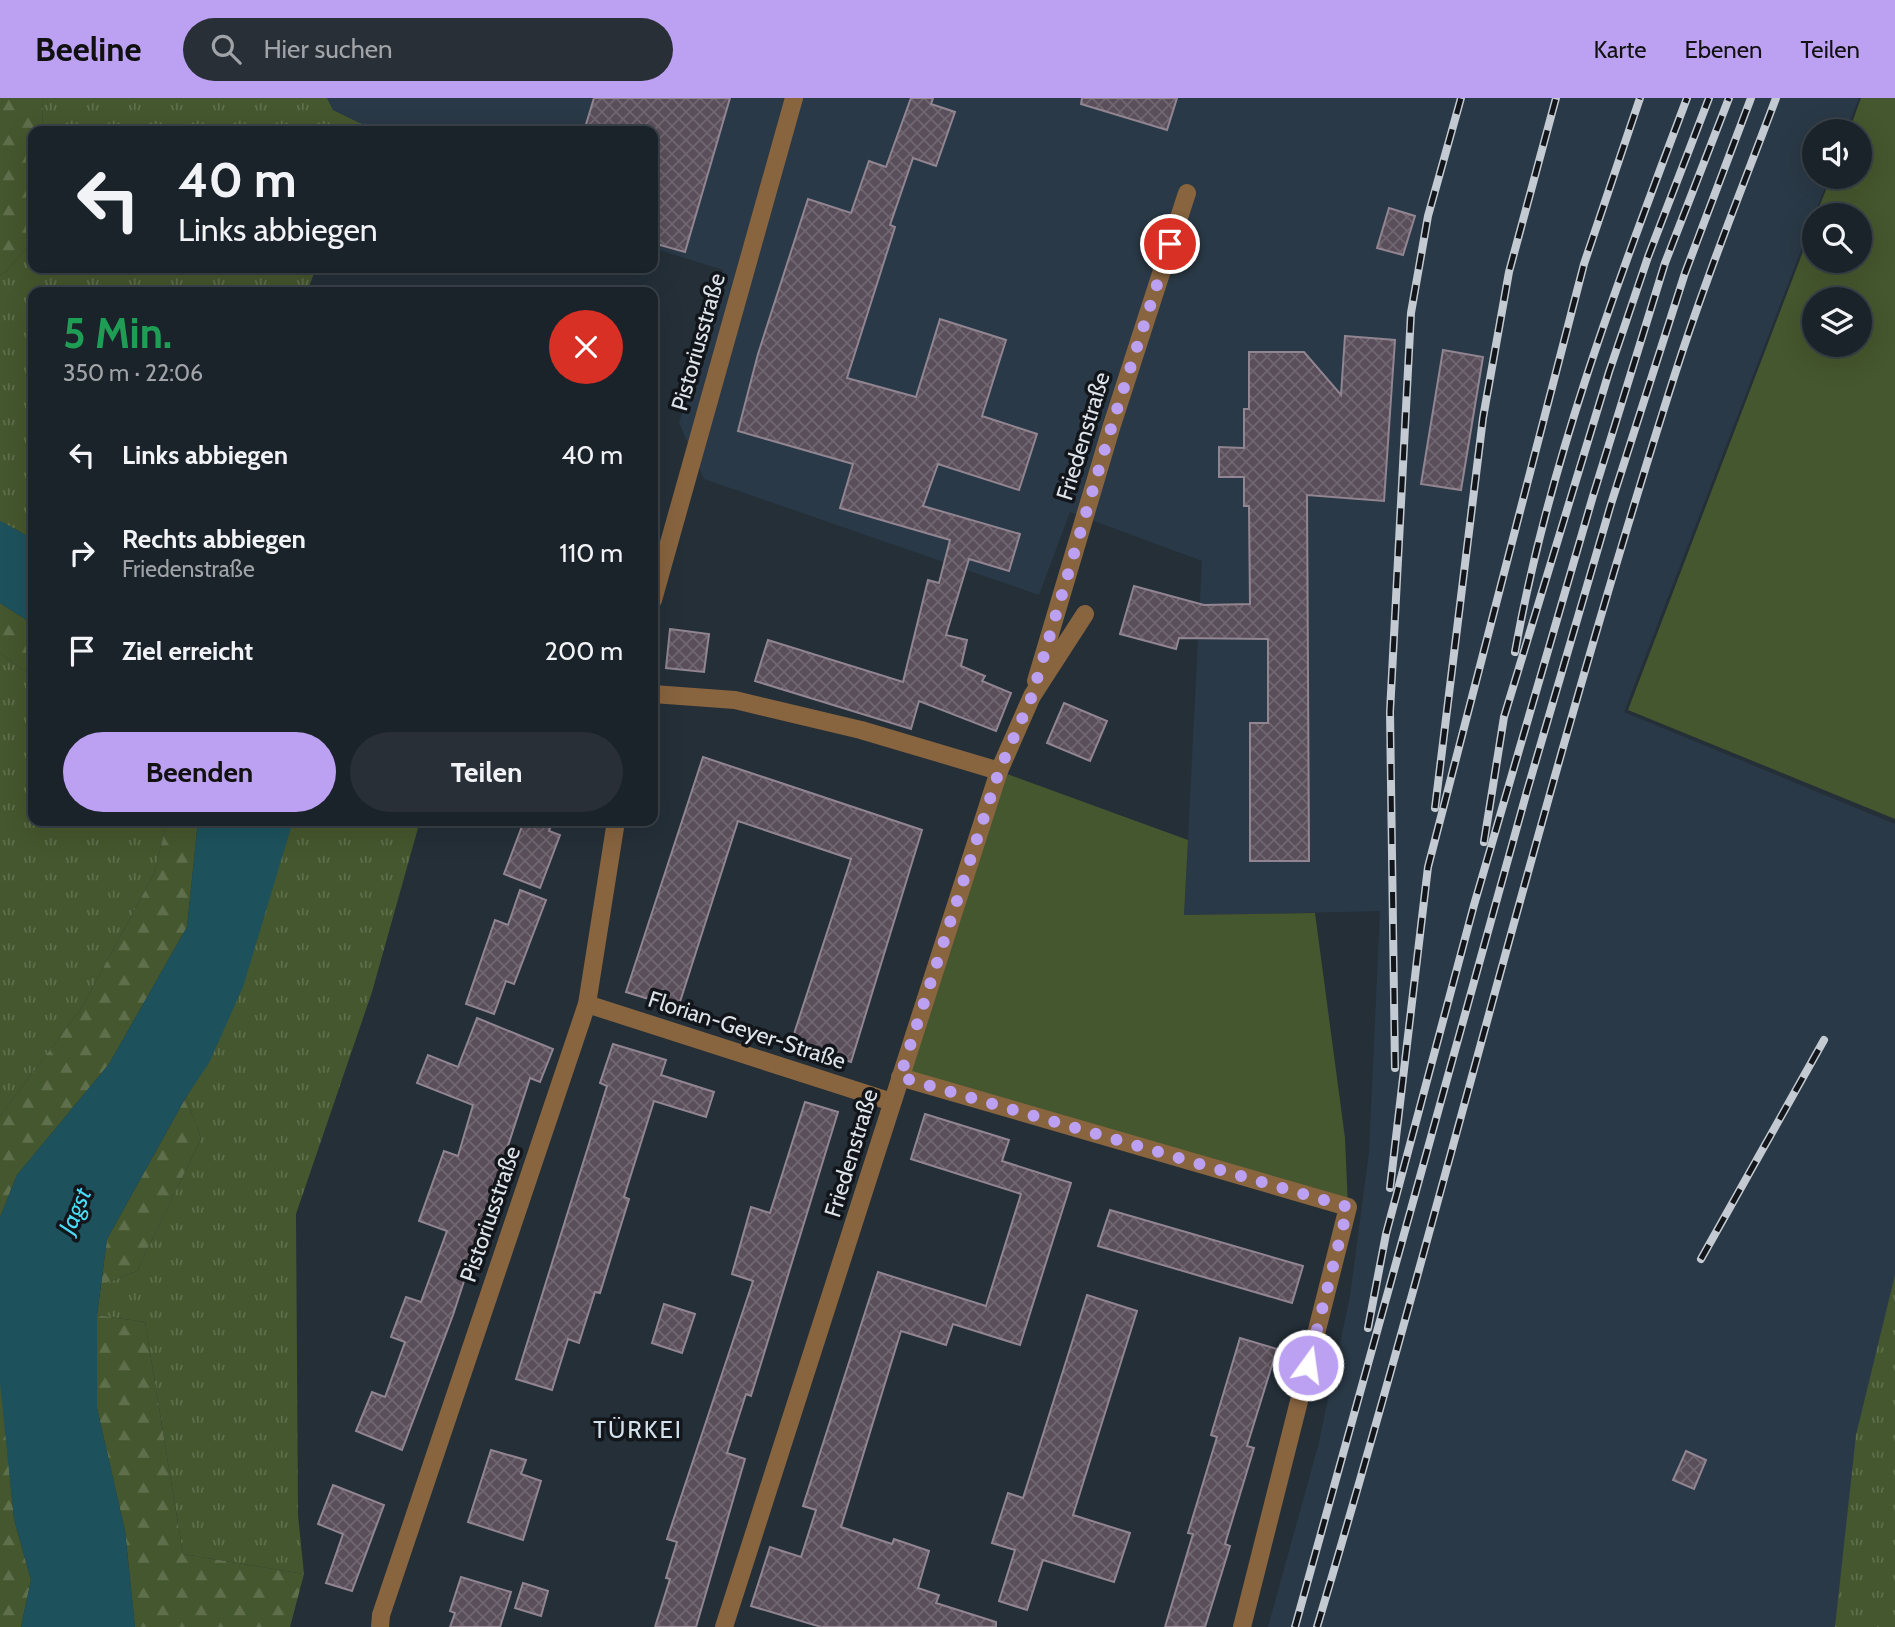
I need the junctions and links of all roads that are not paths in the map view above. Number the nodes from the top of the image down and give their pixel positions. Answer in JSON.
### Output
{"nodes":[{"id":1,"x":794,"y":98,"type":"edge"},
{"id":2,"x":1187,"y":193,"type":"dead end"},
{"id":3,"x":658,"y":582,"type":"edge"},
{"id":4,"x":1085,"y":614,"type":"dead end"},
{"id":5,"x":658,"y":694,"type":"edge"},
{"id":6,"x":1032,"y":696,"type":"junction"},
{"id":7,"x":999,"y":771,"type":"junction"},
{"id":8,"x":615,"y":826,"type":"edge"},
{"id":9,"x":587,"y":1004,"type":"junction"},
{"id":10,"x":900,"y":1077,"type":"junction"},
{"id":11,"x":892,"y":1102,"type":"junction"},
{"id":12,"x":381,"y":1621,"type":"edge"},
{"id":13,"x":724,"y":1627,"type":"edge"},
{"id":14,"x":1242,"y":1627,"type":"edge"}],
"edges":[{"from":1,"to":3,"type":"street","name":"Pistoriusstraße"},
{"from":2,"to":6,"type":"street","name":"Friedenstraße"},
{"from":4,"to":6,"type":"street","name":"Friedenstraße"},
{"from":5,"to":7,"type":"street"},
{"from":6,"to":7,"type":"street","name":"Friedenstraße"},
{"from":7,"to":10,"type":"street","name":"Friedenstraße"},
{"from":8,"to":9,"type":"street","name":"Pistoriusstraße"},
{"from":9,"to":11,"type":"street","name":"Florian-Geyer-Straße"},
{"from":9,"to":12,"type":"street","name":"Pistoriusstraße"},
{"from":10,"to":11,"type":"street","name":"Friedenstraße"},
{"from":10,"to":14,"type":"street"},
{"from":11,"to":13,"type":"street","name":"Friedenstraße"}]}
